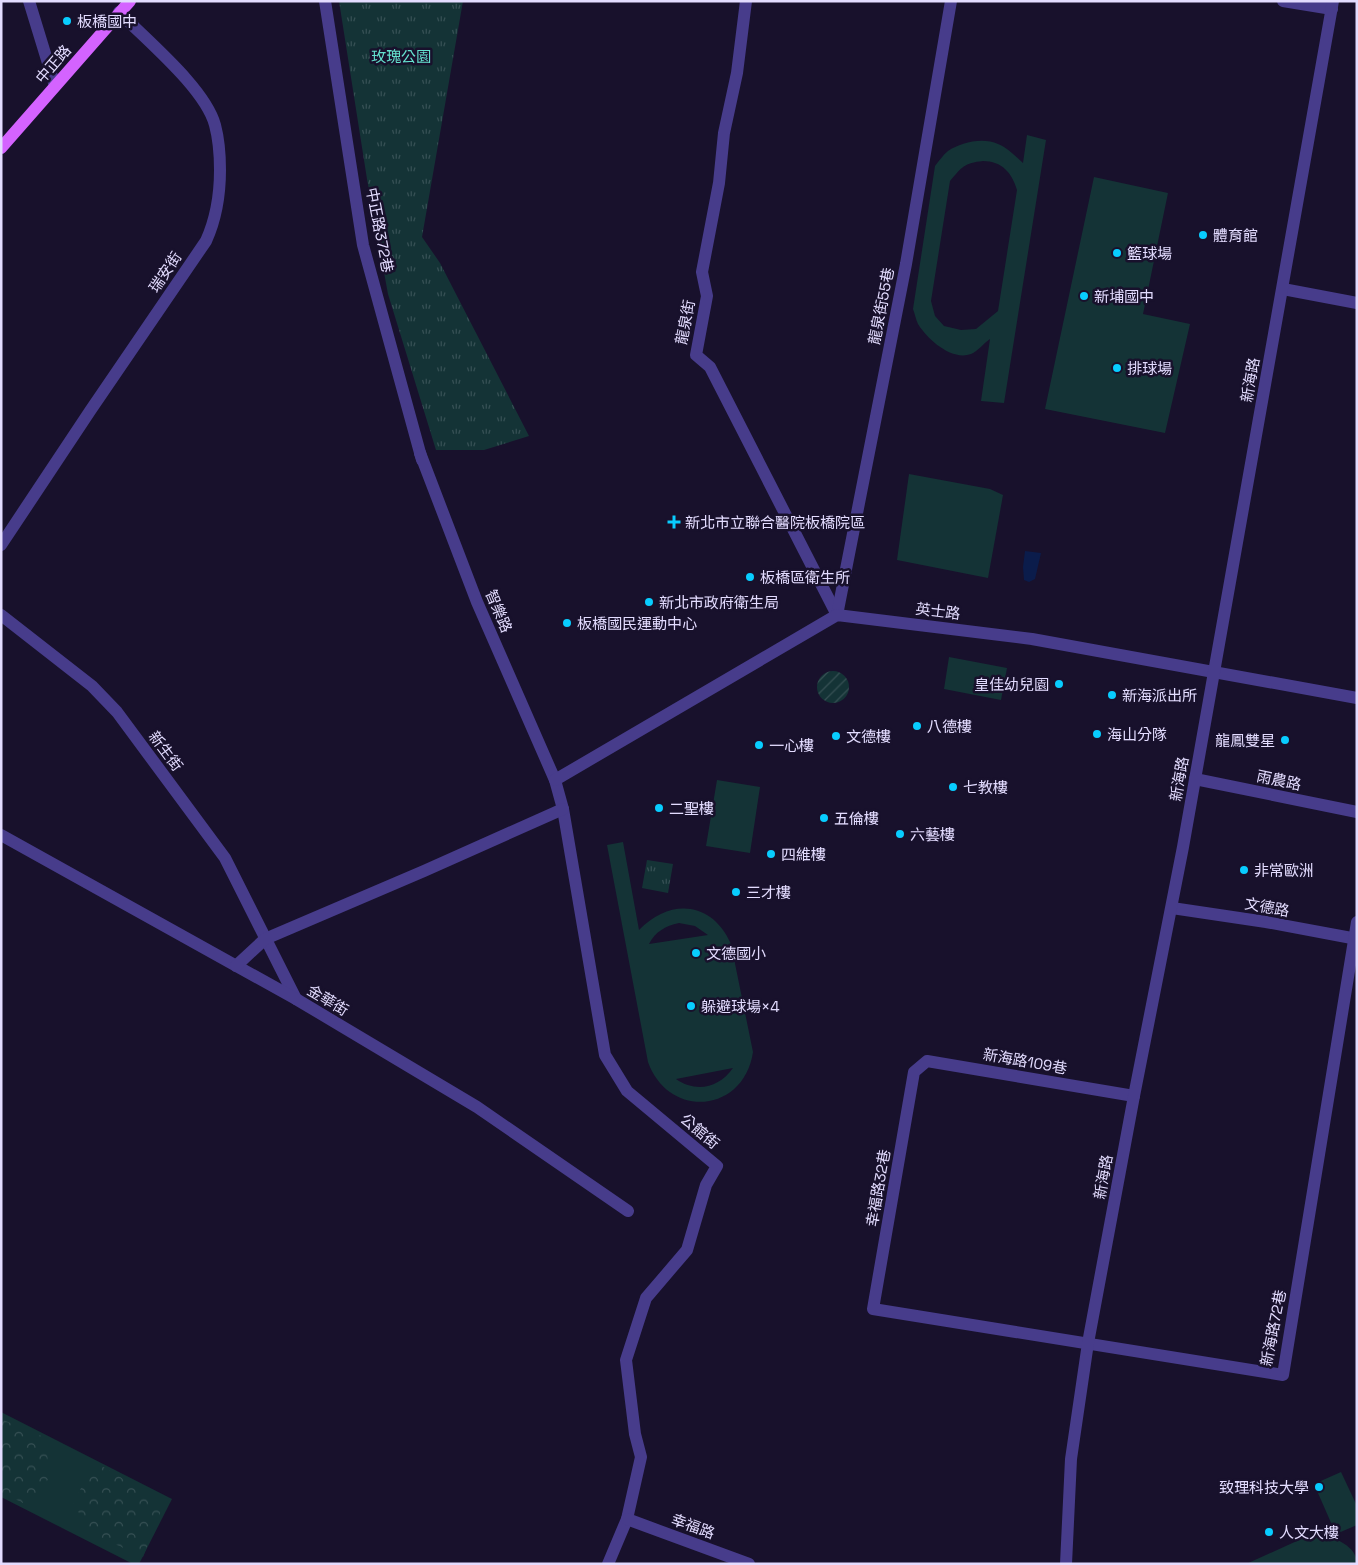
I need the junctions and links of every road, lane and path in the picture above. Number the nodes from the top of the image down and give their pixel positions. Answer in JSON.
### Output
{"nodes":[{"id":1,"x":30,"y":1,"type":"edge"},
{"id":2,"x":130,"y":1,"type":"edge"},
{"id":3,"x":325,"y":1,"type":"edge"},
{"id":4,"x":746,"y":1,"type":"edge"},
{"id":5,"x":951,"y":1,"type":"edge"},
{"id":6,"x":1283,"y":1,"type":"edge"},
{"id":7,"x":1332,"y":5,"type":"edge"},
{"id":8,"x":118,"y":12,"type":"junction"},
{"id":9,"x":54,"y":86,"type":"junction"},
{"id":10,"x":1,"y":148,"type":"edge"},
{"id":11,"x":1283,"y":289,"type":"junction"},
{"id":12,"x":1357,"y":303,"type":"edge"},
{"id":13,"x":421,"y":457,"type":"joint"},
{"id":14,"x":1,"y":545,"type":"edge"},
{"id":15,"x":1,"y":615,"type":"edge"},
{"id":16,"x":837,"y":615,"type":"junction"},
{"id":17,"x":1214,"y":672,"type":"junction"},
{"id":18,"x":1357,"y":698,"type":"edge"},
{"id":19,"x":1195,"y":779,"type":"junction"},
{"id":20,"x":555,"y":780,"type":"junction"},
{"id":21,"x":563,"y":809,"type":"junction"},
{"id":22,"x":1357,"y":812,"type":"edge"},
{"id":23,"x":1,"y":835,"type":"edge"},
{"id":24,"x":1172,"y":908,"type":"junction"},
{"id":25,"x":1357,"y":922,"type":"edge"},
{"id":26,"x":265,"y":939,"type":"junction"},
{"id":27,"x":1355,"y":939,"type":"edge"},
{"id":28,"x":236,"y":966,"type":"junction"},
{"id":29,"x":296,"y":999,"type":"junction"},
{"id":30,"x":914,"y":1072,"type":"joint"},
{"id":31,"x":1134,"y":1096,"type":"junction"},
{"id":32,"x":628,"y":1211,"type":"dead end"},
{"id":33,"x":873,"y":1308,"type":"joint"},
{"id":34,"x":1088,"y":1343,"type":"junction"},
{"id":35,"x":628,"y":1519,"type":"junction"},
{"id":36,"x":608,"y":1564,"type":"edge"},
{"id":37,"x":748,"y":1564,"type":"edge"},
{"id":38,"x":1066,"y":1564,"type":"edge"}],
"edges":[{"from":1,"to":9,"type":"street"},
{"from":2,"to":8,"type":"main road","name":"中正路"},
{"from":3,"to":13,"type":"street","name":"中正路372巷"},
{"from":4,"to":16,"type":"street","name":"龍泉街"},
{"from":5,"to":16,"type":"street","name":"龍泉街55巷"},
{"from":6,"to":7,"type":"street"},
{"from":7,"to":11,"type":"street","name":"新海路"},
{"from":8,"to":9,"type":"main road","name":"中正路"},
{"from":8,"to":14,"type":"street","name":"瑞安街"},
{"from":9,"to":10,"type":"main road","name":"中正路"},
{"from":11,"to":12,"type":"street"},
{"from":11,"to":17,"type":"street","name":"新海路"},
{"from":13,"to":20,"type":"street","name":"智樂路"},
{"from":15,"to":26,"type":"street","name":"新生街"},
{"from":16,"to":17,"type":"street","name":"英士路"},
{"from":16,"to":20,"type":"street"},
{"from":17,"to":18,"type":"street","name":"英士路"},
{"from":17,"to":19,"type":"street","name":"新海路"},
{"from":19,"to":22,"type":"street","name":"雨農路"},
{"from":19,"to":24,"type":"street","name":"新海路"},
{"from":20,"to":21,"type":"street","name":"公館街"},
{"from":21,"to":26,"type":"street"},
{"from":21,"to":35,"type":"street","name":"公館街"},
{"from":23,"to":28,"type":"street","name":"金華街"},
{"from":24,"to":27,"type":"street","name":"文德路"},
{"from":24,"to":31,"type":"street","name":"新海路"},
{"from":25,"to":27,"type":"street"},
{"from":26,"to":28,"type":"street"},
{"from":26,"to":29,"type":"street","name":"新生街"},
{"from":27,"to":34,"type":"street","name":"新海路72巷"},
{"from":28,"to":29,"type":"street","name":"金華街"},
{"from":29,"to":32,"type":"street","name":"金華街"},
{"from":30,"to":31,"type":"street","name":"新海路109巷"},
{"from":30,"to":33,"type":"street","name":"幸福路32巷"},
{"from":31,"to":34,"type":"street","name":"新海路"},
{"from":33,"to":34,"type":"street","name":"新海路72巷"},
{"from":34,"to":38,"type":"street","name":"新海路"},
{"from":35,"to":36,"type":"street","name":"公館街"},
{"from":35,"to":37,"type":"street","name":"幸福路"}]}
